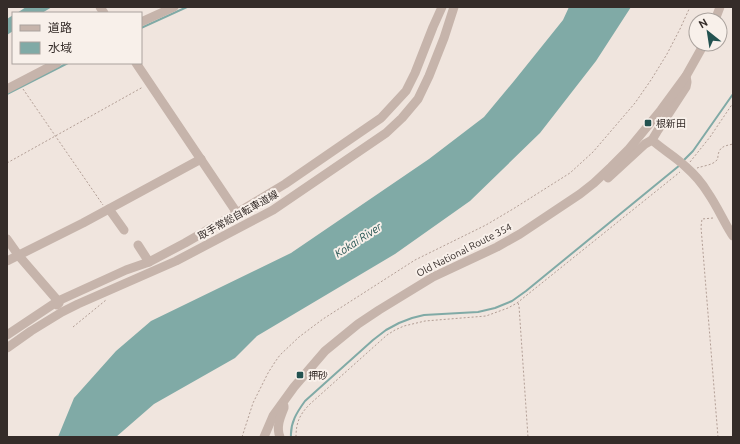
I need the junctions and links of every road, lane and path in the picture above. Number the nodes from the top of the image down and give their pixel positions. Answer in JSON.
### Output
{"nodes":[{"id":1,"x":174,"y":7,"type":"edge"},
{"id":2,"x":442,"y":7,"type":"edge"},
{"id":3,"x":454,"y":7,"type":"edge"},
{"id":4,"x":690,"y":7,"type":"edge"},
{"id":5,"x":142,"y":22,"type":"edge"},
{"id":6,"x":700,"y":52,"type":"edge"},
{"id":7,"x":55,"y":64,"type":"edge"},
{"id":8,"x":137,"y":64,"type":"edge"},
{"id":9,"x":686,"y":76,"type":"junction"},
{"id":10,"x":19,"y":83,"type":"junction"},
{"id":11,"x":150,"y":84,"type":"junction"},
{"id":12,"x":7,"y":89,"type":"edge"},
{"id":13,"x":733,"y":103,"type":"edge"},
{"id":14,"x":56,"y":136,"type":"junction"},
{"id":15,"x":652,"y":140,"type":"junction"},
{"id":16,"x":733,"y":144,"type":"edge"},
{"id":17,"x":200,"y":159,"type":"junction"},
{"id":18,"x":7,"y":163,"type":"edge"},
{"id":19,"x":684,"y":165,"type":"junction"},
{"id":20,"x":594,"y":183,"type":"junction"},
{"id":21,"x":108,"y":210,"type":"junction"},
{"id":22,"x":237,"y":213,"type":"junction"},
{"id":23,"x":722,"y":217,"type":"junction"},
{"id":24,"x":124,"y":230,"type":"dead end"},
{"id":25,"x":733,"y":236,"type":"edge"},
{"id":26,"x":7,"y":239,"type":"edge"},
{"id":27,"x":138,"y":245,"type":"dead end"},
{"id":28,"x":19,"y":256,"type":"junction"},
{"id":29,"x":7,"y":261,"type":"edge"},
{"id":30,"x":149,"y":262,"type":"junction"},
{"id":31,"x":107,"y":300,"type":"dead end"},
{"id":32,"x":58,"y":301,"type":"junction"},
{"id":33,"x":517,"y":303,"type":"junction"},
{"id":34,"x":47,"y":321,"type":"junction"},
{"id":35,"x":73,"y":327,"type":"dead end"},
{"id":36,"x":7,"y":335,"type":"edge"},
{"id":37,"x":7,"y":348,"type":"edge"},
{"id":38,"x":283,"y":402,"type":"junction"},
{"id":39,"x":242,"y":437,"type":"edge"},
{"id":40,"x":264,"y":437,"type":"edge"},
{"id":41,"x":280,"y":437,"type":"edge"},
{"id":42,"x":296,"y":437,"type":"edge"},
{"id":43,"x":528,"y":437,"type":"edge"},
{"id":44,"x":718,"y":437,"type":"edge"}],
"edges":[{"from":1,"to":5,"type":"street"},
{"from":2,"to":22,"type":"street"},
{"from":3,"to":34,"type":"street","name":"取手常総自転車道線"},
{"from":4,"to":39,"type":"path"},
{"from":6,"to":9,"type":"street","name":"Old National Route 354"},
{"from":7,"to":10,"type":"street"},
{"from":8,"to":11,"type":"street"},
{"from":9,"to":15,"type":"street"},
{"from":9,"to":20,"type":"street","name":"Old National Route 354"},
{"from":10,"to":12,"type":"street"},
{"from":10,"to":14,"type":"path"},
{"from":11,"to":14,"type":"path"},
{"from":11,"to":17,"type":"street"},
{"from":13,"to":19,"type":"path"},
{"from":14,"to":18,"type":"path"},
{"from":14,"to":21,"type":"path"},
{"from":15,"to":19,"type":"street"},
{"from":15,"to":20,"type":"street"},
{"from":16,"to":19,"type":"path"},
{"from":17,"to":21,"type":"street"},
{"from":17,"to":22,"type":"street"},
{"from":19,"to":23,"type":"street"},
{"from":19,"to":33,"type":"path"},
{"from":20,"to":38,"type":"street","name":"Old National Route 354"},
{"from":21,"to":24,"type":"street"},
{"from":21,"to":28,"type":"street"},
{"from":22,"to":30,"type":"street"},
{"from":23,"to":25,"type":"street"},
{"from":23,"to":44,"type":"path"},
{"from":26,"to":28,"type":"street"},
{"from":27,"to":30,"type":"street"},
{"from":28,"to":29,"type":"street"},
{"from":28,"to":32,"type":"street"},
{"from":30,"to":32,"type":"street"},
{"from":31,"to":35,"type":"path"},
{"from":32,"to":34,"type":"street"},
{"from":32,"to":36,"type":"street"},
{"from":33,"to":42,"type":"path"},
{"from":33,"to":43,"type":"path"},
{"from":34,"to":37,"type":"street","name":"取手常総自転車道線"},
{"from":38,"to":40,"type":"street","name":"Old National Route 354"},
{"from":38,"to":41,"type":"street"}]}
